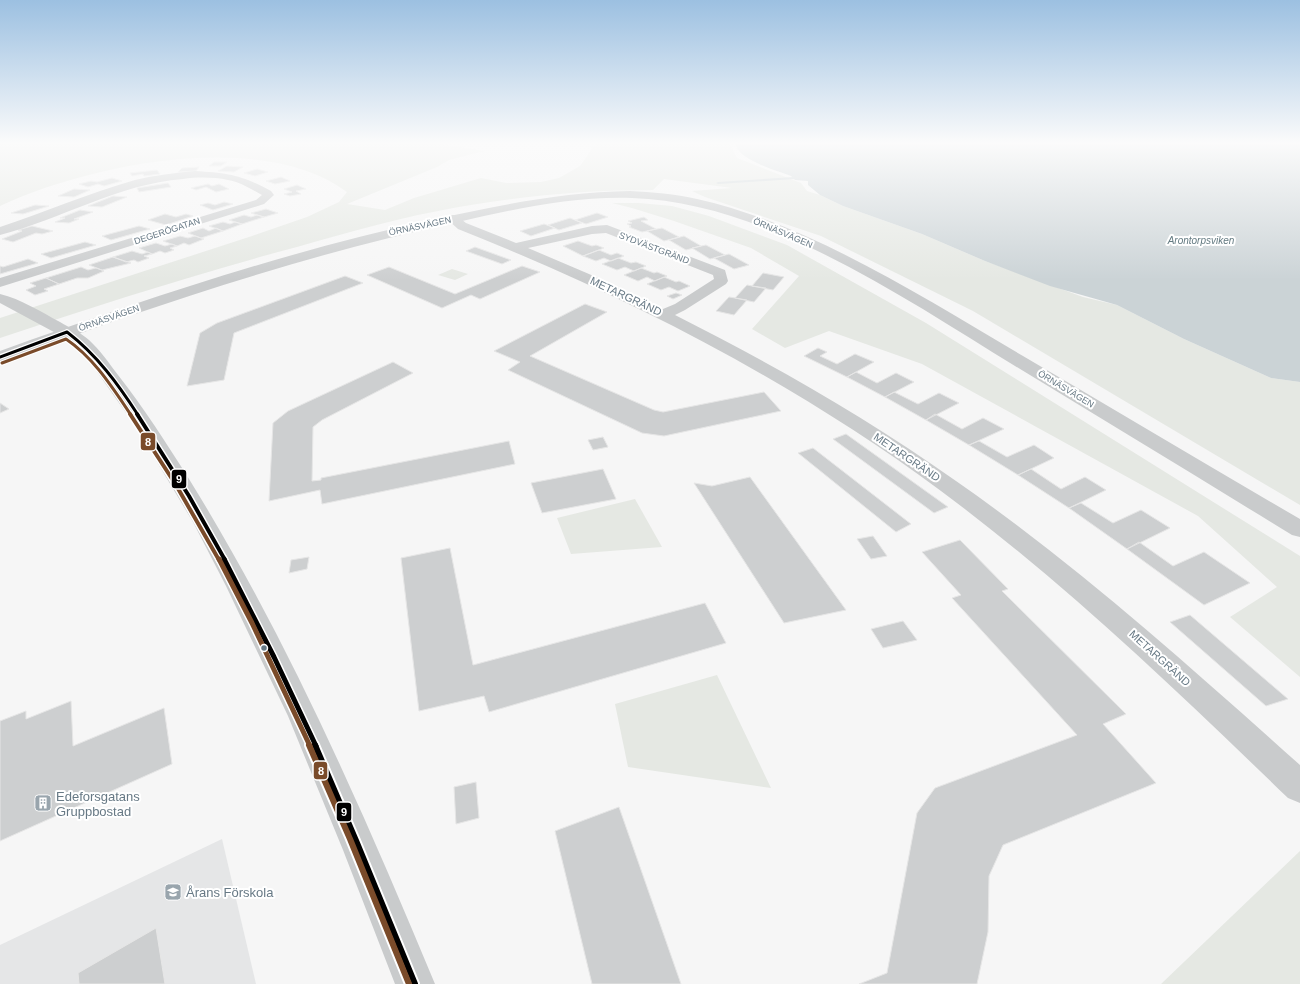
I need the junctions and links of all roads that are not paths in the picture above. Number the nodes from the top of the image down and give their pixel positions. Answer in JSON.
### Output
{"nodes":[{"id":1,"x":114,"y":189,"type":"edge"},
{"id":2,"x":259,"y":189,"type":"edge"},
{"id":3,"x":453,"y":219,"type":"junction"},
{"id":4,"x":0,"y":231,"type":"edge"},
{"id":5,"x":516,"y":247,"type":"junction"},
{"id":6,"x":0,"y":283,"type":"edge"},
{"id":7,"x":0,"y":298,"type":"edge"},
{"id":8,"x":664,"y":314,"type":"junction"},
{"id":9,"x":67,"y":332,"type":"junction"},
{"id":10,"x":0,"y":357,"type":"edge"},
{"id":11,"x":1300,"y":529,"type":"edge"},
{"id":12,"x":1300,"y":787,"type":"edge"},
{"id":13,"x":415,"y":984,"type":"edge"}],
"edges":[{"from":1,"to":4,"type":"street","name":"DEGERÖGATAN"},
{"from":2,"to":6,"type":"street","name":"DEGERÖGATAN"},
{"from":3,"to":5,"type":"street","name":"METARGRÄND"},
{"from":3,"to":9,"type":"street","name":"ÖRNÄSVÄGEN"},
{"from":3,"to":11,"type":"street","name":"ÖRNÄSVÄGEN"},
{"from":5,"to":8,"type":"street","name":"METARGRÄND"},
{"from":5,"to":8,"type":"street","name":"SYDVÄSTGRÄND"},
{"from":7,"to":9,"type":"street"},
{"from":8,"to":12,"type":"street","name":"METARGRÄND"},
{"from":9,"to":10,"type":"street","name":"ÖRNÄSVÄGEN"},
{"from":9,"to":13,"type":"street"}]}
